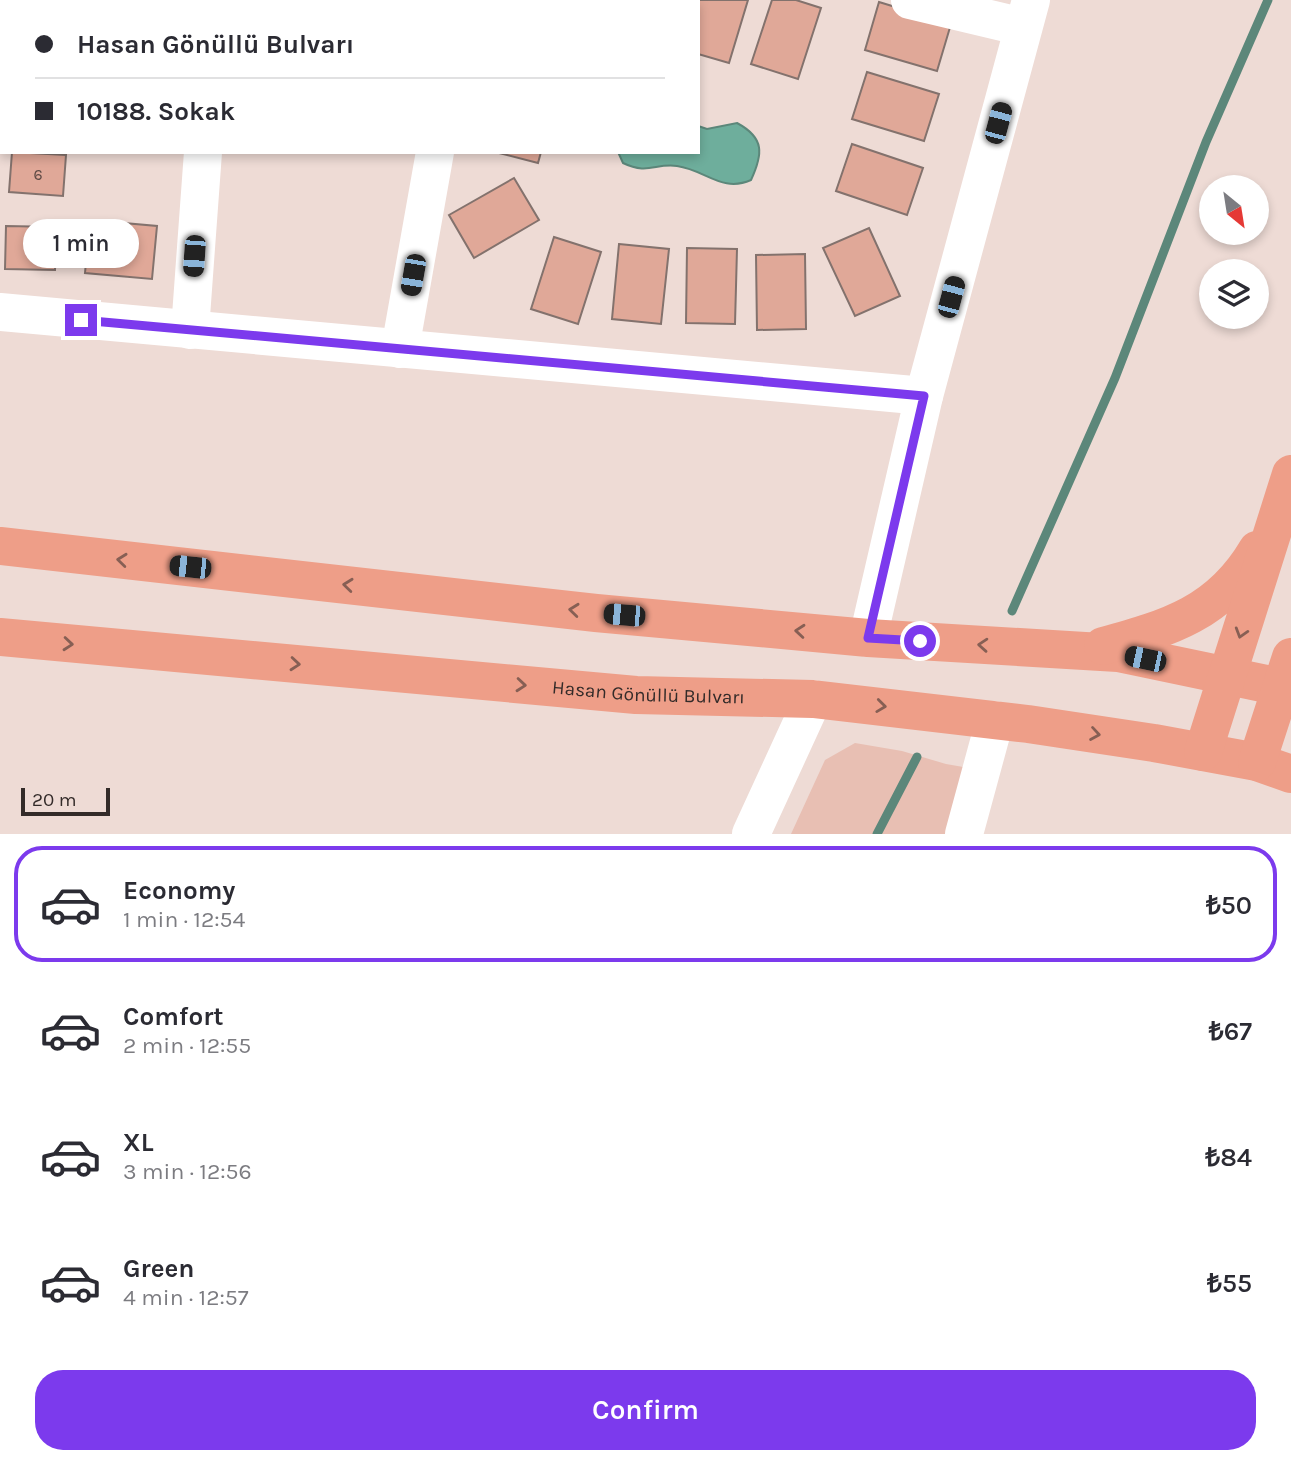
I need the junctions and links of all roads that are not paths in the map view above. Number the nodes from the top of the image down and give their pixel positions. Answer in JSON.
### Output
{"nodes":[{"id":1,"x":910,"y":0,"type":"edge"},
{"id":2,"x":1027,"y":13,"type":"edge"},
{"id":3,"x":203,"y":154,"type":"edge"},
{"id":4,"x":435,"y":154,"type":"edge"},
{"id":5,"x":0,"y":312,"type":"edge"},
{"id":6,"x":190,"y":330,"type":"junction"},
{"id":7,"x":400,"y":349,"type":"junction"},
{"id":8,"x":924,"y":396,"type":"junction"},
{"id":9,"x":1291,"y":474,"type":"edge"},
{"id":10,"x":1278,"y":515,"type":"junction"},
{"id":11,"x":0,"y":546,"type":"edge"},
{"id":12,"x":0,"y":637,"type":"edge"},
{"id":13,"x":868,"y":638,"type":"junction"},
{"id":14,"x":1083,"y":651,"type":"junction"},
{"id":15,"x":1228,"y":676,"type":"junction"},
{"id":16,"x":1288,"y":678,"type":"edge"},
{"id":17,"x":813,"y":699,"type":"junction"},
{"id":18,"x":995,"y":720,"type":"junction"},
{"id":19,"x":1203,"y":752,"type":"junction"},
{"id":20,"x":1274,"y":768,"type":"edge"},
{"id":21,"x":751,"y":834,"type":"edge"},
{"id":22,"x":964,"y":834,"type":"edge"}],
"edges":[{"from":1,"to":2,"type":"street"},
{"from":2,"to":8,"type":"street"},
{"from":3,"to":6,"type":"street"},
{"from":4,"to":7,"type":"street"},
{"from":5,"to":6,"type":"street"},
{"from":6,"to":7,"type":"street"},
{"from":7,"to":8,"type":"street"},
{"from":8,"to":13,"type":"street"},
{"from":9,"to":10,"type":"main road"},
{"from":10,"to":14,"type":"main road"},
{"from":10,"to":15,"type":"main road","one_way":true},
{"from":13,"to":11,"type":"main road","one_way":true},
{"from":12,"to":17,"type":"main road","name":"Hasan Gönüllü Bulvarı","one_way":true},
{"from":14,"to":13,"type":"main road","one_way":true},
{"from":14,"to":15,"type":"main road"},
{"from":15,"to":16,"type":"main road"},
{"from":15,"to":19,"type":"main road"},
{"from":16,"to":20,"type":"main road"},
{"from":17,"to":18,"type":"main road","name":"Hasan Gönüllü Bulvarı","one_way":true},
{"from":17,"to":21,"type":"street"},
{"from":18,"to":19,"type":"main road","name":"Hasan Gönüllü Bulvarı","one_way":true},
{"from":18,"to":22,"type":"street"},
{"from":19,"to":20,"type":"main road","name":"Hasan Gönüllü Bulvarı"}]}
